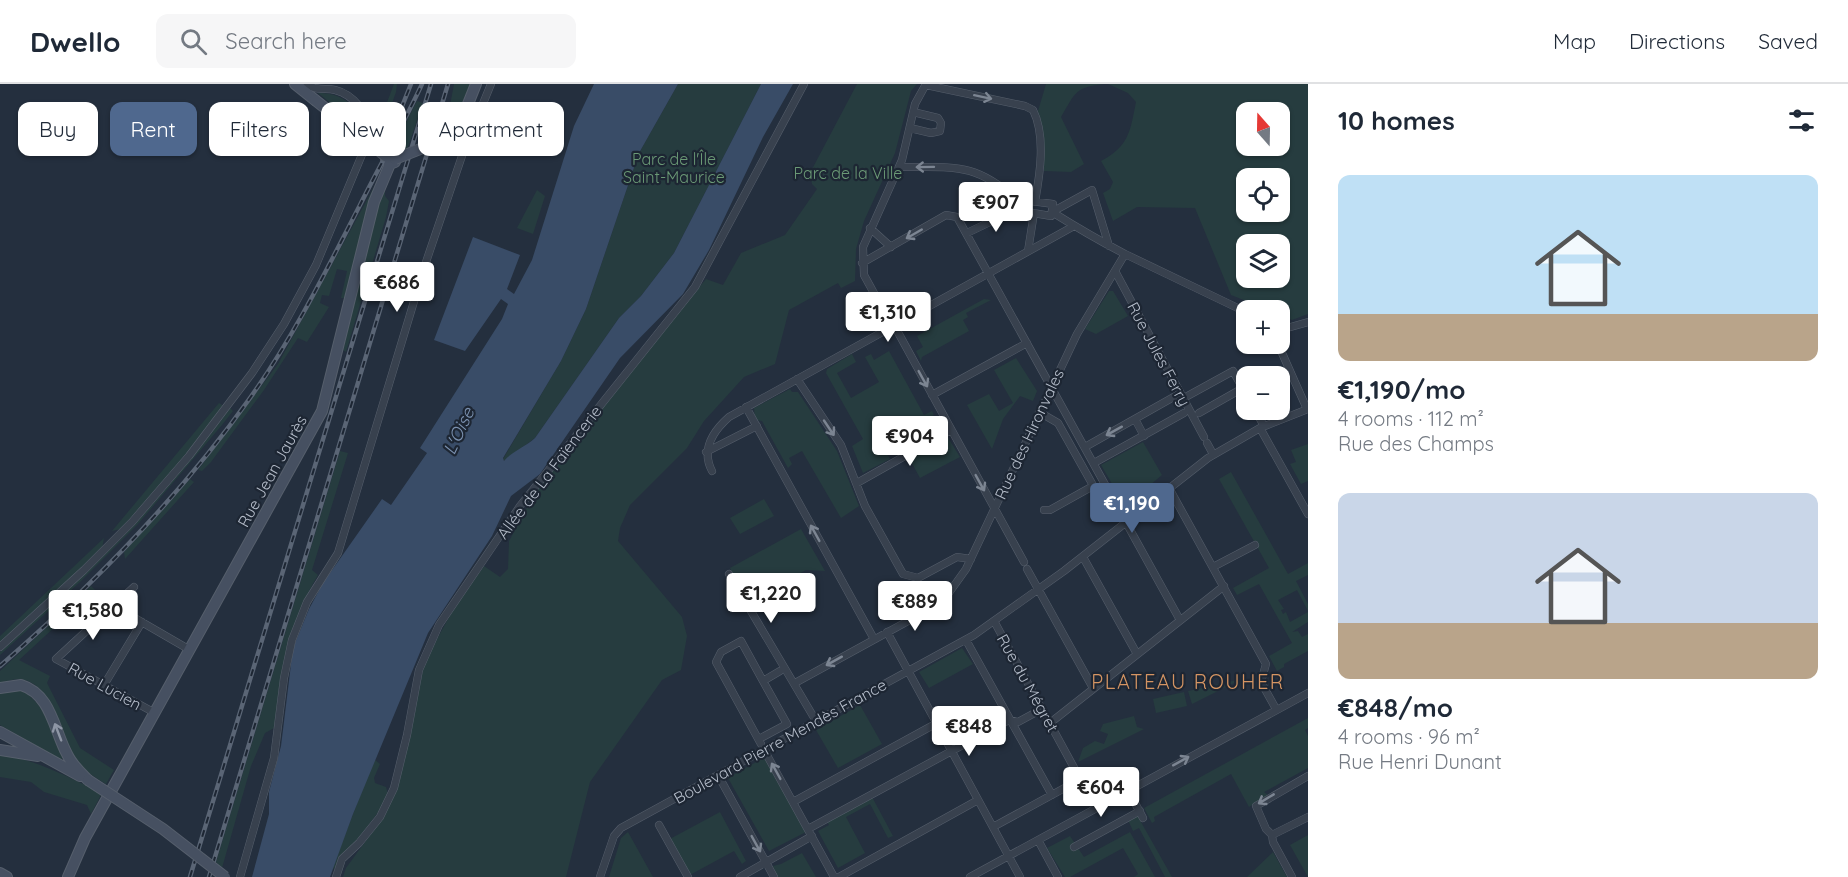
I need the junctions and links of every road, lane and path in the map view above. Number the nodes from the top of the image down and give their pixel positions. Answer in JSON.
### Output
{"nodes":[{"id":1,"x":295,"y":84,"type":"edge"},
{"id":2,"x":307,"y":84,"type":"edge"},
{"id":3,"x":476,"y":84,"type":"edge"},
{"id":4,"x":491,"y":84,"type":"edge"},
{"id":5,"x":804,"y":84,"type":"edge"},
{"id":6,"x":926,"y":84,"type":"edge"},
{"id":7,"x":913,"y":112,"type":"junction"},
{"id":8,"x":910,"y":128,"type":"junction"},
{"id":9,"x":391,"y":160,"type":"junction"},
{"id":10,"x":899,"y":167,"type":"junction"},
{"id":11,"x":1017,"y":199,"type":"junction"},
{"id":12,"x":1035,"y":202,"type":"junction"},
{"id":13,"x":1015,"y":210,"type":"junction"},
{"id":14,"x":1052,"y":212,"type":"junction"},
{"id":15,"x":1034,"y":213,"type":"junction"},
{"id":16,"x":1074,"y":226,"type":"junction"},
{"id":17,"x":870,"y":228,"type":"junction"},
{"id":18,"x":967,"y":233,"type":"junction"},
{"id":19,"x":1109,"y":246,"type":"junction"},
{"id":20,"x":891,"y":247,"type":"junction"},
{"id":21,"x":1028,"y":251,"type":"junction"},
{"id":22,"x":1125,"y":254,"type":"junction"},
{"id":23,"x":862,"y":263,"type":"junction"},
{"id":24,"x":1115,"y":271,"type":"junction"},
{"id":25,"x":988,"y":273,"type":"junction"},
{"id":26,"x":1236,"y":307,"type":"edge"},
{"id":27,"x":1308,"y":322,"type":"edge"},
{"id":28,"x":893,"y":326,"type":"junction"},
{"id":29,"x":1290,"y":327,"type":"edge"},
{"id":30,"x":1027,"y":343,"type":"junction"},
{"id":31,"x":1282,"y":354,"type":"edge"},
{"id":32,"x":1236,"y":376,"type":"edge"},
{"id":33,"x":797,"y":379,"type":"junction"},
{"id":34,"x":1051,"y":386,"type":"junction"},
{"id":35,"x":932,"y":395,"type":"junction"},
{"id":36,"x":1236,"y":395,"type":"edge"},
{"id":37,"x":1181,"y":396,"type":"junction"},
{"id":38,"x":746,"y":407,"type":"junction"},
{"id":39,"x":1307,"y":409,"type":"edge"},
{"id":40,"x":1038,"y":412,"type":"junction"},
{"id":41,"x":1184,"y":413,"type":"dead end"},
{"id":42,"x":1199,"y":413,"type":"dead end"},
{"id":43,"x":1135,"y":419,"type":"junction"},
{"id":44,"x":1259,"y":420,"type":"edge"},
{"id":45,"x":757,"y":426,"type":"junction"},
{"id":46,"x":1262,"y":427,"type":"junction"},
{"id":47,"x":951,"y":430,"type":"junction"},
{"id":48,"x":1144,"y":436,"type":"junction"},
{"id":49,"x":1085,"y":447,"type":"junction"},
{"id":50,"x":706,"y":452,"type":"junction"},
{"id":51,"x":1213,"y":454,"type":"junction"},
{"id":52,"x":1094,"y":463,"type":"junction"},
{"id":53,"x":712,"y":471,"type":"dead end"},
{"id":54,"x":857,"y":483,"type":"junction"},
{"id":55,"x":1093,"y":486,"type":"junction"},
{"id":56,"x":1169,"y":488,"type":"junction"},
{"id":57,"x":994,"y":509,"type":"junction"},
{"id":58,"x":1044,"y":510,"type":"dead end"},
{"id":59,"x":1121,"y":513,"type":"junction"},
{"id":60,"x":1308,"y":514,"type":"edge"},
{"id":61,"x":1126,"y":522,"type":"junction"},
{"id":62,"x":1255,"y":545,"type":"dead end"},
{"id":63,"x":1083,"y":557,"type":"junction"},
{"id":64,"x":971,"y":559,"type":"junction"},
{"id":65,"x":1213,"y":567,"type":"junction"},
{"id":66,"x":729,"y":574,"type":"dead end"},
{"id":67,"x":134,"y":586,"type":"dead end"},
{"id":68,"x":1224,"y":586,"type":"junction"},
{"id":69,"x":1039,"y":590,"type":"junction"},
{"id":70,"x":114,"y":606,"type":"junction"},
{"id":71,"x":1180,"y":620,"type":"junction"},
{"id":72,"x":994,"y":621,"type":"junction"},
{"id":73,"x":142,"y":622,"type":"junction"},
{"id":74,"x":887,"y":633,"type":"junction"},
{"id":75,"x":874,"y":639,"type":"junction"},
{"id":76,"x":966,"y":640,"type":"junction"},
{"id":77,"x":0,"y":647,"type":"edge"},
{"id":78,"x":190,"y":650,"type":"junction"},
{"id":79,"x":1137,"y":654,"type":"junction"},
{"id":80,"x":780,"y":671,"type":"dead end"},
{"id":81,"x":908,"y":671,"type":"junction"},
{"id":82,"x":763,"y":681,"type":"junction"},
{"id":83,"x":795,"y":683,"type":"junction"},
{"id":84,"x":104,"y":685,"type":"junction"},
{"id":85,"x":0,"y":688,"type":"edge"},
{"id":86,"x":1094,"y":688,"type":"junction"},
{"id":87,"x":1308,"y":693,"type":"edge"},
{"id":88,"x":1042,"y":709,"type":"junction"},
{"id":89,"x":1276,"y":710,"type":"junction"},
{"id":90,"x":154,"y":713,"type":"junction"},
{"id":91,"x":816,"y":721,"type":"junction"},
{"id":92,"x":1008,"y":721,"type":"junction"},
{"id":93,"x":937,"y":723,"type":"junction"},
{"id":94,"x":1050,"y":723,"type":"junction"},
{"id":95,"x":996,"y":728,"type":"dead end"},
{"id":96,"x":0,"y":732,"type":"edge"},
{"id":97,"x":762,"y":745,"type":"junction"},
{"id":98,"x":0,"y":750,"type":"edge"},
{"id":99,"x":952,"y":751,"type":"junction"},
{"id":100,"x":47,"y":758,"type":"junction"},
{"id":101,"x":718,"y":775,"type":"junction"},
{"id":102,"x":1308,"y":776,"type":"edge"},
{"id":103,"x":1081,"y":779,"type":"junction"},
{"id":104,"x":88,"y":780,"type":"junction"},
{"id":105,"x":1128,"y":790,"type":"junction"},
{"id":106,"x":1052,"y":795,"type":"junction"},
{"id":107,"x":978,"y":800,"type":"junction"},
{"id":108,"x":793,"y":802,"type":"junction"},
{"id":109,"x":1096,"y":808,"type":"junction"},
{"id":110,"x":1308,"y":817,"type":"edge"},
{"id":111,"x":659,"y":825,"type":"dead end"},
{"id":112,"x":993,"y":827,"type":"junction"},
{"id":113,"x":808,"y":829,"type":"junction"},
{"id":114,"x":1272,"y":835,"type":"junction"},
{"id":115,"x":812,"y":837,"type":"junction"},
{"id":116,"x":1038,"y":840,"type":"junction"},
{"id":117,"x":1074,"y":847,"type":"dead end"},
{"id":118,"x":1009,"y":856,"type":"junction"},
{"id":119,"x":766,"y":863,"type":"junction"},
{"id":120,"x":0,"y":873,"type":"edge"},
{"id":121,"x":7,"y":877,"type":"edge"},
{"id":122,"x":68,"y":877,"type":"edge"},
{"id":123,"x":225,"y":877,"type":"edge"},
{"id":124,"x":240,"y":877,"type":"edge"},
{"id":125,"x":336,"y":877,"type":"edge"},
{"id":126,"x":600,"y":877,"type":"edge"},
{"id":127,"x":688,"y":877,"type":"edge"},
{"id":128,"x":740,"y":877,"type":"edge"},
{"id":129,"x":774,"y":877,"type":"edge"},
{"id":130,"x":837,"y":877,"type":"edge"},
{"id":131,"x":970,"y":877,"type":"edge"},
{"id":132,"x":1020,"y":877,"type":"edge"},
{"id":133,"x":1058,"y":877,"type":"edge"},
{"id":134,"x":1292,"y":877,"type":"edge"}],
"edges":[{"from":1,"to":9,"type":"street","bridge":true},
{"from":2,"to":77,"type":"street"},
{"from":3,"to":9,"type":"street","bridge":true},
{"from":4,"to":124,"type":"street"},
{"from":5,"to":125,"type":"street","name":"Allée de La Faïencerie"},
{"from":6,"to":7,"type":"street"},
{"from":6,"to":12,"type":"street","one_way":true},
{"from":7,"to":8,"type":"street"},
{"from":7,"to":8,"type":"street"},
{"from":8,"to":10,"type":"street"},
{"from":9,"to":78,"type":"street","name":"Rue Jean Jaurès"},
{"from":11,"to":10,"type":"street","one_way":true},
{"from":10,"to":17,"type":"street"},
{"from":11,"to":12,"type":"street"},
{"from":11,"to":13,"type":"street"},
{"from":12,"to":14,"type":"street"},
{"from":13,"to":15,"type":"street"},
{"from":13,"to":18,"type":"street"},
{"from":14,"to":15,"type":"street"},
{"from":14,"to":16,"type":"street"},
{"from":14,"to":19,"type":"street"},
{"from":15,"to":21,"type":"street"},
{"from":16,"to":19,"type":"street"},
{"from":16,"to":21,"type":"street"},
{"from":17,"to":20,"type":"street"},
{"from":17,"to":23,"type":"street"},
{"from":18,"to":20,"type":"street","one_way":true},
{"from":18,"to":25,"type":"street"},
{"from":19,"to":22,"type":"street"},
{"from":20,"to":23,"type":"street"},
{"from":21,"to":25,"type":"street"},
{"from":22,"to":24,"type":"street","name":"Rue des Hironvales"},
{"from":22,"to":26,"type":"street"},
{"from":23,"to":28,"type":"street"},
{"from":24,"to":34,"type":"street","name":"Rue des Hironvales"},
{"from":24,"to":37,"type":"street","name":"Rue Jules Ferry"},
{"from":25,"to":28,"type":"street"},
{"from":25,"to":30,"type":"street"},
{"from":27,"to":29,"type":"street"},
{"from":28,"to":33,"type":"street"},
{"from":28,"to":35,"type":"street","one_way":true},
{"from":30,"to":34,"type":"street"},
{"from":30,"to":35,"type":"street"},
{"from":31,"to":39,"type":"street"},
{"from":32,"to":37,"type":"street"},
{"from":33,"to":38,"type":"street"},
{"from":33,"to":54,"type":"street","one_way":true},
{"from":34,"to":40,"type":"street","name":"Rue des Hironvales"},
{"from":34,"to":49,"type":"street"},
{"from":35,"to":47,"type":"street"},
{"from":36,"to":42,"type":"street"},
{"from":37,"to":43,"type":"street"},
{"from":37,"to":51,"type":"street","name":"Rue Jules Ferry"},
{"from":38,"to":45,"type":"street"},
{"from":38,"to":50,"type":"street"},
{"from":39,"to":46,"type":"street","name":"Boulevard Pierre Mendès France"},
{"from":40,"to":55,"type":"street"},
{"from":40,"to":57,"type":"street","name":"Rue des Hironvales"},
{"from":41,"to":48,"type":"street"},
{"from":43,"to":48,"type":"street"},
{"from":43,"to":49,"type":"street","one_way":true},
{"from":44,"to":46,"type":"street"},
{"from":45,"to":50,"type":"street"},
{"from":75,"to":45,"type":"street","one_way":true},
{"from":46,"to":51,"type":"street","name":"Boulevard Pierre Mendès France"},
{"from":46,"to":60,"type":"street"},
{"from":47,"to":54,"type":"street"},
{"from":47,"to":57,"type":"street","one_way":true},
{"from":48,"to":52,"type":"street"},
{"from":49,"to":52,"type":"street"},
{"from":50,"to":53,"type":"street"},
{"from":51,"to":56,"type":"street","name":"Boulevard Pierre Mendès France"},
{"from":52,"to":59,"type":"street"},
{"from":54,"to":64,"type":"street"},
{"from":55,"to":58,"type":"street"},
{"from":55,"to":59,"type":"street"},
{"from":56,"to":61,"type":"street","name":"Boulevard Pierre Mendès France"},
{"from":56,"to":65,"type":"street"},
{"from":57,"to":64,"type":"street","name":"Rue des Hironvales"},
{"from":57,"to":69,"type":"street"},
{"from":59,"to":61,"type":"street"},
{"from":61,"to":63,"type":"street","name":"Boulevard Pierre Mendès France"},
{"from":61,"to":71,"type":"street"},
{"from":62,"to":65,"type":"street"},
{"from":63,"to":69,"type":"street","name":"Boulevard Pierre Mendès France"},
{"from":63,"to":79,"type":"street"},
{"from":64,"to":74,"type":"street","name":"Rue des Hironvales"},
{"from":65,"to":68,"type":"street"},
{"from":66,"to":83,"type":"street"},
{"from":67,"to":70,"type":"street"},
{"from":68,"to":71,"type":"street"},
{"from":68,"to":89,"type":"street"},
{"from":69,"to":72,"type":"street","name":"Boulevard Pierre Mendès France"},
{"from":69,"to":86,"type":"street"},
{"from":70,"to":73,"type":"street"},
{"from":70,"to":84,"type":"street","name":"Rue Lucien"},
{"from":71,"to":79,"type":"street"},
{"from":72,"to":76,"type":"street","name":"Boulevard Pierre Mendès France"},
{"from":72,"to":88,"type":"street","name":"Rue du Mégret"},
{"from":73,"to":78,"type":"street"},
{"from":73,"to":84,"type":"street"},
{"from":74,"to":75,"type":"street","name":"Rue des Hironvales"},
{"from":74,"to":81,"type":"street"},
{"from":75,"to":83,"type":"street","name":"Rue des Hironvales","one_way":true},
{"from":76,"to":81,"type":"street","name":"Boulevard Pierre Mendès France"},
{"from":76,"to":92,"type":"street"},
{"from":78,"to":90,"type":"street","name":"Rue Jean Jaurès"},
{"from":79,"to":86,"type":"street"},
{"from":80,"to":82,"type":"street"},
{"from":81,"to":91,"type":"street","name":"Boulevard Pierre Mendès France"},
{"from":81,"to":93,"type":"street"},
{"from":82,"to":97,"type":"street"},
{"from":82,"to":97,"type":"street"},
{"from":83,"to":91,"type":"street"},
{"from":84,"to":90,"type":"street","name":"Rue Lucien"},
{"from":104,"to":85,"type":"street","one_way":true},
{"from":86,"to":94,"type":"street"},
{"from":87,"to":89,"type":"street"},
{"from":88,"to":92,"type":"street"},
{"from":88,"to":94,"type":"street","name":"Rue du Mégret"},
{"from":105,"to":89,"type":"street","one_way":true},
{"from":90,"to":122,"type":"street","name":"Rue Jean Jaurès"},
{"from":91,"to":97,"type":"street","name":"Boulevard Pierre Mendès France"},
{"from":92,"to":106,"type":"street"},
{"from":93,"to":99,"type":"street"},
{"from":93,"to":108,"type":"street"},
{"from":94,"to":103,"type":"street","name":"Rue du Mégret"},
{"from":95,"to":99,"type":"street"},
{"from":96,"to":100,"type":"street"},
{"from":97,"to":101,"type":"street","name":"Boulevard Pierre Mendès France"},
{"from":108,"to":97,"type":"street","one_way":true},
{"from":98,"to":100,"type":"street"},
{"from":99,"to":107,"type":"street"},
{"from":99,"to":113,"type":"street"},
{"from":100,"to":104,"type":"street"},
{"from":101,"to":119,"type":"street","one_way":true},
{"from":101,"to":126,"type":"street","name":"Boulevard Pierre Mendès France"},
{"from":102,"to":114,"type":"street","one_way":true},
{"from":103,"to":106,"type":"street"},
{"from":103,"to":109,"type":"street","name":"Rue du Mégret"},
{"from":104,"to":123,"type":"street","bridge":true},
{"from":105,"to":109,"type":"street"},
{"from":105,"to":117,"type":"street"},
{"from":106,"to":112,"type":"street"},
{"from":107,"to":112,"type":"street"},
{"from":107,"to":130,"type":"street"},
{"from":108,"to":113,"type":"street"},
{"from":109,"to":116,"type":"street"},
{"from":110,"to":114,"type":"street"},
{"from":111,"to":127,"type":"street"},
{"from":112,"to":118,"type":"street"},
{"from":113,"to":115,"type":"street"},
{"from":114,"to":134,"type":"street"},
{"from":115,"to":119,"type":"street"},
{"from":115,"to":130,"type":"street"},
{"from":116,"to":118,"type":"street"},
{"from":116,"to":133,"type":"street"},
{"from":118,"to":131,"type":"street"},
{"from":118,"to":132,"type":"street"},
{"from":119,"to":128,"type":"street"},
{"from":119,"to":129,"type":"street"},
{"from":120,"to":121,"type":"street"}]}
